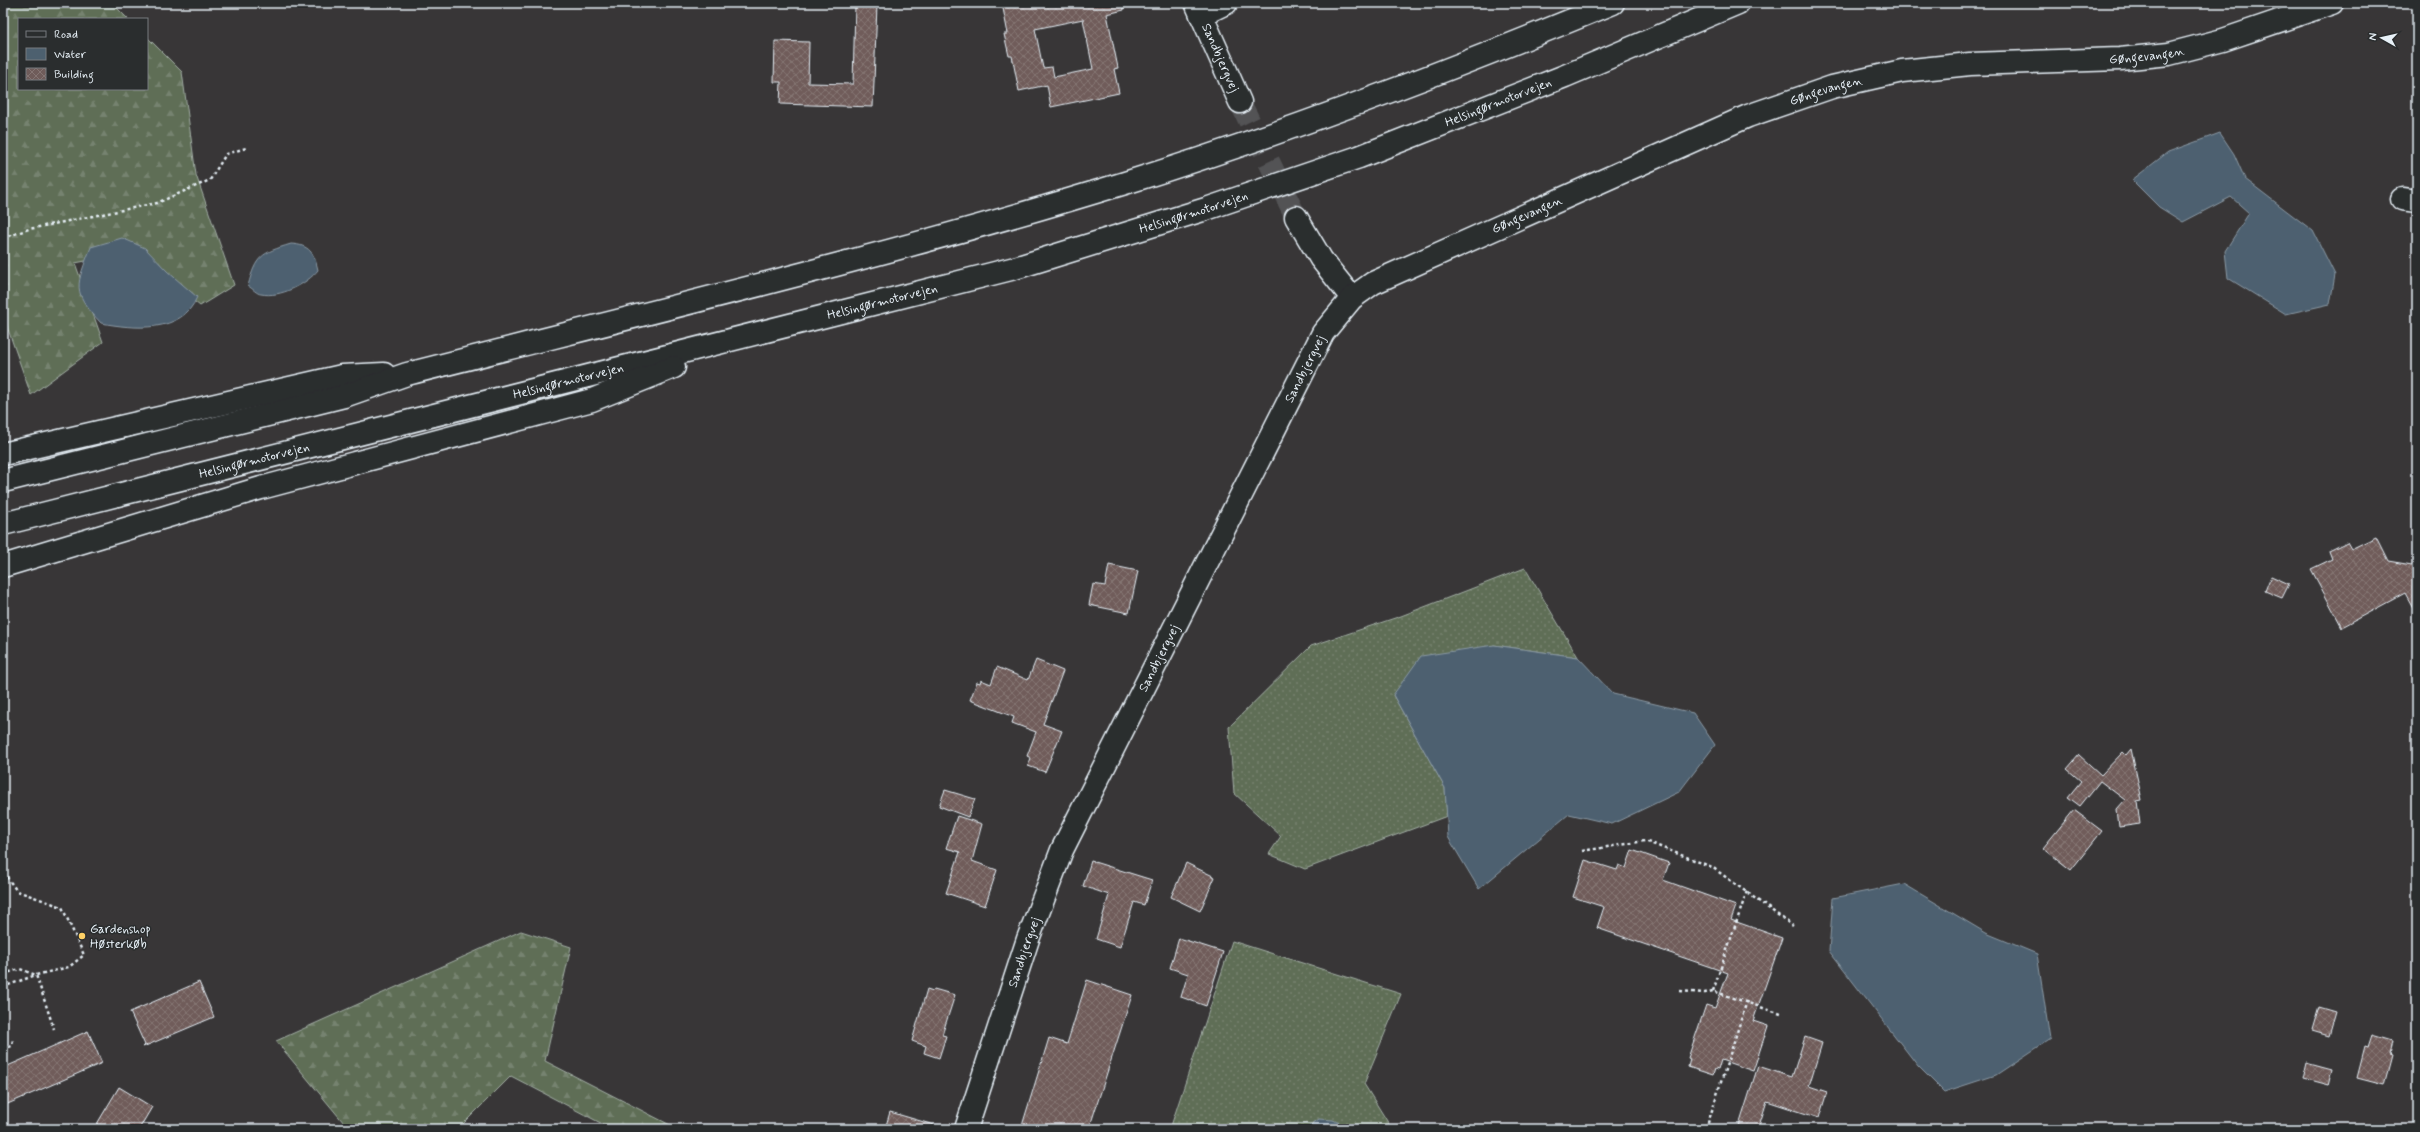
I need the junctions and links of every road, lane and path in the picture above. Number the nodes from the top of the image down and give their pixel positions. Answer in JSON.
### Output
{"nodes":[{"id":1,"x":1226,"y":3,"type":"edge"},
{"id":2,"x":1613,"y":3,"type":"edge"},
{"id":3,"x":1738,"y":3,"type":"edge"},
{"id":4,"x":2332,"y":3,"type":"edge"},
{"id":5,"x":1198,"y":9,"type":"edge"},
{"id":6,"x":1240,"y":102,"type":"tunnel mouth"},
{"id":7,"x":246,"y":148,"type":"dead end"},
{"id":8,"x":1296,"y":216,"type":"tunnel mouth"},
{"id":9,"x":3,"y":238,"type":"edge"},
{"id":10,"x":1352,"y":298,"type":"junction"},
{"id":11,"x":761,"y":333,"type":"junction"},
{"id":12,"x":407,"y":374,"type":"junction"},
{"id":13,"x":3,"y":454,"type":"edge"},
{"id":14,"x":3,"y":481,"type":"edge"},
{"id":15,"x":3,"y":524,"type":"edge"},
{"id":16,"x":3,"y":566,"type":"edge"},
{"id":17,"x":1582,"y":851,"type":"dead end"},
{"id":18,"x":3,"y":872,"type":"edge"},
{"id":19,"x":1747,"y":891,"type":"junction"},
{"id":20,"x":1793,"y":926,"type":"dead end"},
{"id":21,"x":3,"y":974,"type":"edge"},
{"id":22,"x":36,"y":975,"type":"junction"},
{"id":23,"x":3,"y":987,"type":"edge"},
{"id":24,"x":1680,"y":991,"type":"dead end"},
{"id":25,"x":1713,"y":991,"type":"junction"},
{"id":26,"x":1747,"y":1001,"type":"junction"},
{"id":27,"x":1781,"y":1014,"type":"dead end"},
{"id":28,"x":54,"y":1029,"type":"dead end"},
{"id":29,"x":13,"y":1040,"type":"dead end"},
{"id":30,"x":3,"y":1049,"type":"edge"},
{"id":31,"x":966,"y":1129,"type":"edge"},
{"id":32,"x":1706,"y":1129,"type":"edge"}],
"edges":[{"from":1,"to":5,"type":"main road","name":"Sandbjergvej"},
{"from":2,"to":12,"type":"main road"},
{"from":3,"to":11,"type":"main road","name":"Helsingørmotorvejen"},
{"from":4,"to":10,"type":"main road","name":"Gøngevangen"},
{"from":5,"to":6,"type":"main road","name":"Sandbjergvej"},
{"from":7,"to":9,"type":"path"},
{"from":8,"to":10,"type":"main road"},
{"from":10,"to":31,"type":"main road","name":"Sandbjergvej"},
{"from":11,"to":15,"type":"main road","name":"Helsingørmotorvejen"},
{"from":11,"to":16,"type":"main road"},
{"from":12,"to":13,"type":"main road"},
{"from":12,"to":14,"type":"main road"},
{"from":17,"to":19,"type":"path"},
{"from":18,"to":22,"type":"path"},
{"from":19,"to":20,"type":"path"},
{"from":19,"to":25,"type":"path"},
{"from":21,"to":22,"type":"path"},
{"from":22,"to":23,"type":"path"},
{"from":22,"to":28,"type":"path"},
{"from":24,"to":25,"type":"path"},
{"from":25,"to":26,"type":"path"},
{"from":26,"to":27,"type":"path"},
{"from":26,"to":32,"type":"path"},
{"from":29,"to":30,"type":"path"}]}
